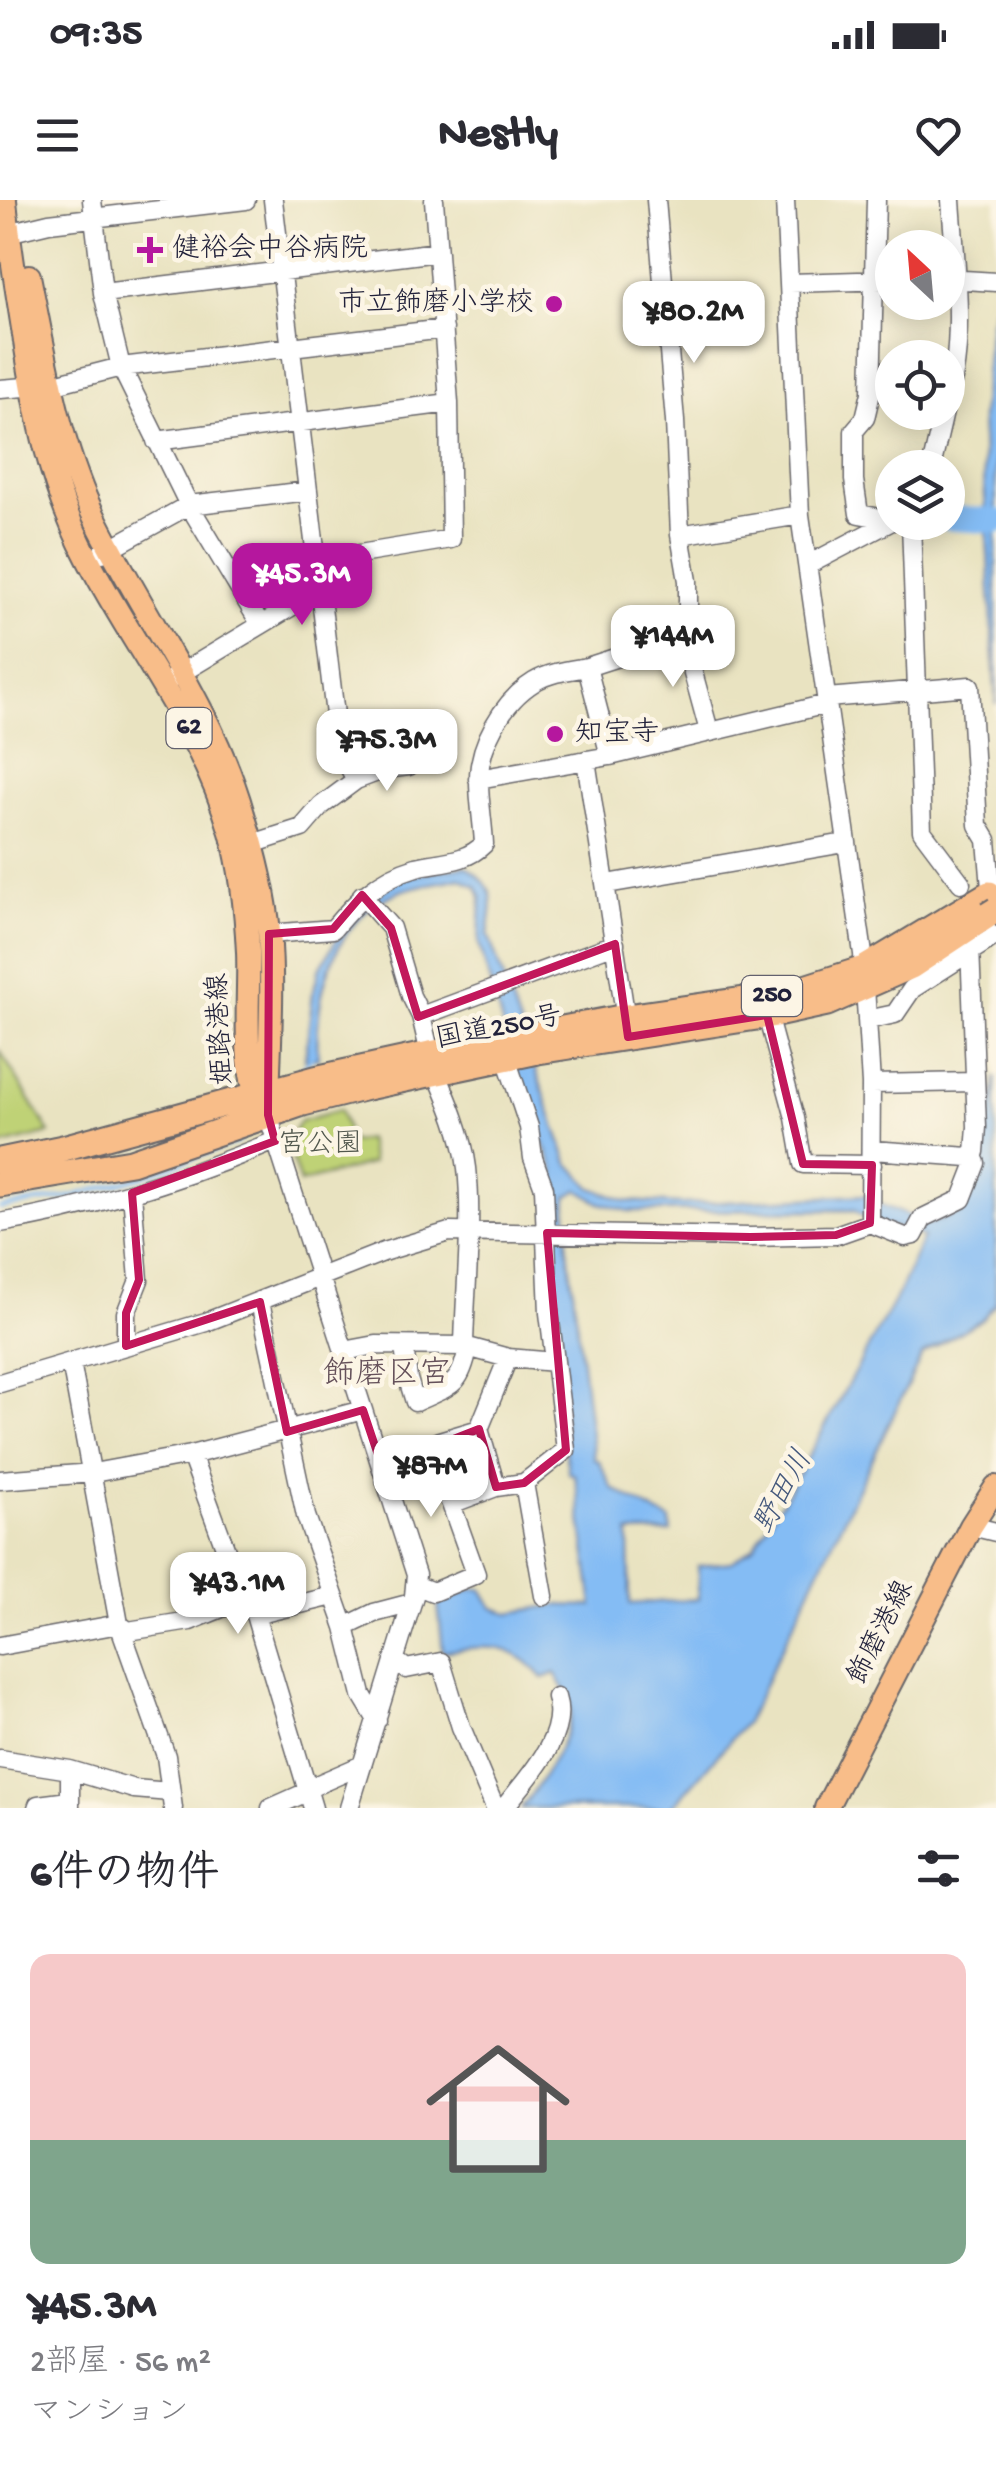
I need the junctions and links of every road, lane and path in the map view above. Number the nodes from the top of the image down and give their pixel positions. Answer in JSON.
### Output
{"nodes":[{"id":1,"x":7,"y":200,"type":"edge"},
{"id":2,"x":246,"y":200,"type":"edge"},
{"id":3,"x":273,"y":200,"type":"edge"},
{"id":4,"x":434,"y":200,"type":"edge"},
{"id":5,"x":656,"y":200,"type":"edge"},
{"id":6,"x":785,"y":200,"type":"edge"},
{"id":7,"x":876,"y":200,"type":"edge"},
{"id":8,"x":951,"y":200,"type":"edge"},
{"id":9,"x":93,"y":209,"type":"edge"},
{"id":10,"x":20,"y":230,"type":"junction"},
{"id":11,"x":879,"y":230,"type":"edge"},
{"id":12,"x":951,"y":230,"type":"edge"},
{"id":13,"x":438,"y":252,"type":"junction"},
{"id":14,"x":282,"y":271,"type":"junction"},
{"id":15,"x":965,"y":280,"type":"edge"},
{"id":16,"x":875,"y":281,"type":"edge"},
{"id":17,"x":996,"y":282,"type":"edge"},
{"id":18,"x":790,"y":283,"type":"junction"},
{"id":19,"x":103,"y":293,"type":"junction"},
{"id":20,"x":879,"y":320,"type":"edge"},
{"id":21,"x":444,"y":329,"type":"junction"},
{"id":22,"x":291,"y":345,"type":"junction"},
{"id":23,"x":121,"y":367,"type":"junction"},
{"id":24,"x":41,"y":386,"type":"junction"},
{"id":25,"x":0,"y":389,"type":"edge"},
{"id":26,"x":449,"y":403,"type":"junction"},
{"id":27,"x":299,"y":420,"type":"junction"},
{"id":28,"x":156,"y":440,"type":"junction"},
{"id":29,"x":308,"y":491,"type":"junction"},
{"id":30,"x":189,"y":505,"type":"junction"},
{"id":31,"x":800,"y":514,"type":"junction"},
{"id":32,"x":875,"y":517,"type":"edge"},
{"id":33,"x":875,"y":529,"type":"edge"},
{"id":34,"x":680,"y":535,"type":"junction"},
{"id":35,"x":912,"y":540,"type":"edge"},
{"id":36,"x":110,"y":548,"type":"junction"},
{"id":37,"x":88,"y":559,"type":"junction"},
{"id":38,"x":317,"y":561,"type":"junction"},
{"id":39,"x":808,"y":565,"type":"junction"},
{"id":40,"x":319,"y":590,"type":"junction"},
{"id":41,"x":261,"y":625,"type":"junction"},
{"id":42,"x":683,"y":636,"type":"junction"},
{"id":43,"x":588,"y":667,"type":"junction"},
{"id":44,"x":172,"y":678,"type":"junction"},
{"id":45,"x":916,"y":690,"type":"junction"},
{"id":46,"x":827,"y":701,"type":"junction"},
{"id":47,"x":709,"y":731,"type":"junction"},
{"id":48,"x":610,"y":756,"type":"junction"},
{"id":49,"x":586,"y":760,"type":"junction"},
{"id":50,"x":409,"y":766,"type":"dead end"},
{"id":51,"x":478,"y":779,"type":"junction"},
{"id":52,"x":356,"y":780,"type":"junction"},
{"id":53,"x":252,"y":844,"type":"junction"},
{"id":54,"x":845,"y":844,"type":"junction"},
{"id":55,"x":961,"y":883,"type":"dead end"},
{"id":56,"x":607,"y":884,"type":"junction"},
{"id":57,"x":362,"y":895,"type":"junction"},
{"id":58,"x":992,"y":902,"type":"edge"},
{"id":59,"x":269,"y":934,"type":"junction"},
{"id":60,"x":615,"y":944,"type":"junction"},
{"id":61,"x":971,"y":949,"type":"junction"},
{"id":62,"x":864,"y":979,"type":"junction"},
{"id":63,"x":421,"y":1016,"type":"junction"},
{"id":64,"x":767,"y":1016,"type":"junction"},
{"id":65,"x":867,"y":1020,"type":"junction"},
{"id":66,"x":627,"y":1027,"type":"junction"},
{"id":67,"x":501,"y":1049,"type":"junction"},
{"id":68,"x":433,"y":1063,"type":"junction"},
{"id":69,"x":976,"y":1082,"type":"junction"},
{"id":70,"x":871,"y":1084,"type":"junction"},
{"id":71,"x":264,"y":1101,"type":"junction"},
{"id":72,"x":275,"y":1141,"type":"junction"},
{"id":73,"x":972,"y":1154,"type":"junction"},
{"id":74,"x":872,"y":1157,"type":"junction"},
{"id":75,"x":0,"y":1162,"type":"edge"},
{"id":76,"x":0,"y":1184,"type":"edge"},
{"id":77,"x":132,"y":1193,"type":"junction"},
{"id":78,"x":0,"y":1223,"type":"edge"},
{"id":79,"x":870,"y":1224,"type":"junction"},
{"id":80,"x":466,"y":1232,"type":"junction"},
{"id":81,"x":547,"y":1233,"type":"junction"},
{"id":82,"x":320,"y":1278,"type":"junction"},
{"id":83,"x":260,"y":1302,"type":"junction"},
{"id":84,"x":126,"y":1346,"type":"junction"},
{"id":85,"x":404,"y":1346,"type":"junction"},
{"id":86,"x":466,"y":1347,"type":"junction"},
{"id":87,"x":344,"y":1351,"type":"junction"},
{"id":88,"x":508,"y":1358,"type":"junction"},
{"id":89,"x":71,"y":1362,"type":"junction"},
{"id":90,"x":554,"y":1362,"type":"junction"},
{"id":91,"x":0,"y":1383,"type":"edge"},
{"id":92,"x":362,"y":1410,"type":"junction"},
{"id":93,"x":479,"y":1428,"type":"junction"},
{"id":94,"x":287,"y":1432,"type":"junction"},
{"id":95,"x":424,"y":1448,"type":"junction"},
{"id":96,"x":191,"y":1455,"type":"junction"},
{"id":97,"x":382,"y":1467,"type":"junction"},
{"id":98,"x":548,"y":1467,"type":"junction"},
{"id":99,"x":93,"y":1473,"type":"junction"},
{"id":100,"x":566,"y":1477,"type":"dead end"},
{"id":101,"x":0,"y":1480,"type":"edge"},
{"id":102,"x":524,"y":1483,"type":"junction"},
{"id":103,"x":496,"y":1487,"type":"junction"},
{"id":104,"x":996,"y":1488,"type":"edge"},
{"id":105,"x":451,"y":1504,"type":"junction"},
{"id":106,"x":971,"y":1526,"type":"junction"},
{"id":107,"x":996,"y":1532,"type":"edge"},
{"id":108,"x":413,"y":1594,"type":"junction"},
{"id":109,"x":333,"y":1596,"type":"junction"},
{"id":110,"x":544,"y":1596,"type":"dead end"},
{"id":111,"x":250,"y":1607,"type":"junction"},
{"id":112,"x":119,"y":1624,"type":"junction"},
{"id":113,"x":345,"y":1626,"type":"junction"},
{"id":114,"x":0,"y":1646,"type":"edge"},
{"id":115,"x":394,"y":1659,"type":"junction"},
{"id":116,"x":556,"y":1698,"type":"dead end"},
{"id":117,"x":376,"y":1720,"type":"junction"},
{"id":118,"x":0,"y":1759,"type":"edge"},
{"id":119,"x":362,"y":1765,"type":"junction"},
{"id":120,"x":70,"y":1770,"type":"junction"},
{"id":121,"x":309,"y":1796,"type":"edge"},
{"id":122,"x":172,"y":1800,"type":"edge"},
{"id":123,"x":69,"y":1805,"type":"edge"},
{"id":124,"x":37,"y":1808,"type":"edge"},
{"id":125,"x":271,"y":1808,"type":"edge"},
{"id":126,"x":349,"y":1808,"type":"edge"},
{"id":127,"x":495,"y":1808,"type":"edge"},
{"id":128,"x":504,"y":1808,"type":"edge"},
{"id":129,"x":826,"y":1808,"type":"edge"}],
"edges":[{"from":1,"to":10,"type":"main road","name":"姫路港線","number":"62"},
{"from":1,"to":24,"type":"main road","name":"姫路港線","number":"62"},
{"from":2,"to":9,"type":"street"},
{"from":3,"to":14,"type":"street"},
{"from":4,"to":13,"type":"street"},
{"from":5,"to":34,"type":"street"},
{"from":6,"to":18,"type":"street"},
{"from":7,"to":11,"type":"street"},
{"from":8,"to":12,"type":"street"},
{"from":9,"to":10,"type":"street"},
{"from":9,"to":19,"type":"street"},
{"from":10,"to":24,"type":"main road","name":"姫路港線","number":"62"},
{"from":13,"to":14,"type":"street"},
{"from":13,"to":21,"type":"street"},
{"from":14,"to":19,"type":"street"},
{"from":14,"to":22,"type":"street"},
{"from":15,"to":17,"type":"street"},
{"from":16,"to":18,"type":"street"},
{"from":18,"to":31,"type":"street"},
{"from":19,"to":23,"type":"street"},
{"from":20,"to":32,"type":"street"},
{"from":21,"to":22,"type":"street"},
{"from":21,"to":26,"type":"street"},
{"from":22,"to":23,"type":"street"},
{"from":22,"to":27,"type":"street"},
{"from":23,"to":24,"type":"street"},
{"from":23,"to":28,"type":"street"},
{"from":24,"to":25,"type":"street"},
{"from":24,"to":36,"type":"main road","name":"姫路港線","number":"62"},
{"from":24,"to":37,"type":"main road","name":"姫路港線","number":"62"},
{"from":26,"to":27,"type":"street"},
{"from":26,"to":38,"type":"street"},
{"from":27,"to":28,"type":"street"},
{"from":27,"to":29,"type":"street"},
{"from":28,"to":30,"type":"street"},
{"from":29,"to":30,"type":"street"},
{"from":29,"to":38,"type":"street"},
{"from":30,"to":36,"type":"street"},
{"from":30,"to":41,"type":"street"},
{"from":31,"to":34,"type":"street"},
{"from":31,"to":39,"type":"street"},
{"from":33,"to":39,"type":"street"},
{"from":34,"to":42,"type":"street"},
{"from":35,"to":45,"type":"street"},
{"from":36,"to":37,"type":"street"},
{"from":36,"to":44,"type":"main road","name":"姫路港線","number":"62"},
{"from":37,"to":44,"type":"main road","name":"姫路港線","number":"62"},
{"from":38,"to":40,"type":"street"},
{"from":39,"to":46,"type":"street"},
{"from":40,"to":41,"type":"street"},
{"from":40,"to":52,"type":"street"},
{"from":41,"to":44,"type":"street"},
{"from":42,"to":43,"type":"street"},
{"from":42,"to":47,"type":"street"},
{"from":43,"to":48,"type":"street"},
{"from":43,"to":51,"type":"street"},
{"from":44,"to":53,"type":"main road","name":"姫路港線","number":"62"},
{"from":44,"to":71,"type":"main road","name":"姫路港線","number":"62"},
{"from":45,"to":46,"type":"street"},
{"from":45,"to":55,"type":"street"},
{"from":45,"to":61,"type":"street"},
{"from":46,"to":47,"type":"street"},
{"from":46,"to":54,"type":"street"},
{"from":47,"to":48,"type":"street"},
{"from":48,"to":49,"type":"street"},
{"from":49,"to":51,"type":"street"},
{"from":49,"to":56,"type":"street"},
{"from":50,"to":52,"type":"street"},
{"from":51,"to":57,"type":"street"},
{"from":52,"to":53,"type":"street"},
{"from":53,"to":59,"type":"main road","name":"姫路港線","number":"62"},
{"from":54,"to":56,"type":"street"},
{"from":54,"to":62,"type":"street"},
{"from":56,"to":60,"type":"street"},
{"from":57,"to":59,"type":"street"},
{"from":57,"to":63,"type":"street"},
{"from":58,"to":62,"type":"highway","name":"国道250号","number":"250"},
{"from":59,"to":71,"type":"main road","name":"姫路港線","number":"62"},
{"from":60,"to":63,"type":"street"},
{"from":60,"to":66,"type":"street"},
{"from":61,"to":65,"type":"street"},
{"from":61,"to":69,"type":"street"},
{"from":62,"to":64,"type":"highway","name":"国道250号","number":"250"},
{"from":62,"to":65,"type":"street"},
{"from":62,"to":66,"type":"highway","name":"国道250号","number":"250"},
{"from":63,"to":68,"type":"street"},
{"from":64,"to":66,"type":"highway","name":"国道250号","number":"250"},
{"from":64,"to":74,"type":"street"},
{"from":65,"to":70,"type":"street"},
{"from":66,"to":67,"type":"highway","name":"国道250号","number":"250"},
{"from":67,"to":68,"type":"highway","name":"国道250号","number":"250"},
{"from":67,"to":81,"type":"street"},
{"from":68,"to":71,"type":"highway","name":"国道250号","number":"250"},
{"from":68,"to":80,"type":"street"},
{"from":69,"to":70,"type":"street"},
{"from":69,"to":73,"type":"street"},
{"from":70,"to":74,"type":"street"},
{"from":71,"to":72,"type":"street"},
{"from":71,"to":75,"type":"highway","name":"国道250号","number":"250"},
{"from":71,"to":76,"type":"highway","name":"国道250号","number":"250"},
{"from":72,"to":77,"type":"street"},
{"from":72,"to":82,"type":"street"},
{"from":73,"to":74,"type":"street"},
{"from":73,"to":79,"type":"street"},
{"from":74,"to":79,"type":"street"},
{"from":77,"to":78,"type":"street"},
{"from":77,"to":84,"type":"street"},
{"from":79,"to":81,"type":"street"},
{"from":80,"to":81,"type":"street"},
{"from":80,"to":82,"type":"street"},
{"from":80,"to":86,"type":"street"},
{"from":81,"to":90,"type":"street"},
{"from":82,"to":83,"type":"street"},
{"from":82,"to":87,"type":"street"},
{"from":83,"to":84,"type":"street"},
{"from":83,"to":94,"type":"street"},
{"from":84,"to":89,"type":"street"},
{"from":85,"to":86,"type":"street"},
{"from":85,"to":86,"type":"street"},
{"from":85,"to":87,"type":"street"},
{"from":86,"to":88,"type":"street"},
{"from":87,"to":92,"type":"street"},
{"from":88,"to":90,"type":"street"},
{"from":88,"to":93,"type":"street"},
{"from":89,"to":91,"type":"street"},
{"from":89,"to":99,"type":"street"},
{"from":90,"to":98,"type":"street"},
{"from":92,"to":94,"type":"street"},
{"from":92,"to":97,"type":"street"},
{"from":93,"to":95,"type":"street"},
{"from":93,"to":103,"type":"street"},
{"from":94,"to":96,"type":"street"},
{"from":94,"to":109,"type":"street"},
{"from":95,"to":97,"type":"street"},
{"from":95,"to":105,"type":"street"},
{"from":96,"to":99,"type":"street"},
{"from":96,"to":111,"type":"street"},
{"from":97,"to":108,"type":"street"},
{"from":98,"to":100,"type":"street"},
{"from":98,"to":102,"type":"street"},
{"from":99,"to":101,"type":"street"},
{"from":99,"to":112,"type":"street"},
{"from":102,"to":103,"type":"street"},
{"from":102,"to":110,"type":"street"},
{"from":103,"to":105,"type":"street"},
{"from":104,"to":106,"type":"main road","name":"飾磨港線"},
{"from":105,"to":108,"type":"street"},
{"from":106,"to":107,"type":"street"},
{"from":106,"to":129,"type":"main road","name":"飾磨港線"},
{"from":108,"to":113,"type":"street"},
{"from":108,"to":115,"type":"street"},
{"from":109,"to":111,"type":"street"},
{"from":109,"to":113,"type":"street"},
{"from":111,"to":112,"type":"street"},
{"from":111,"to":121,"type":"street"},
{"from":112,"to":114,"type":"street"},
{"from":112,"to":122,"type":"street"},
{"from":113,"to":117,"type":"street"},
{"from":115,"to":117,"type":"street"},
{"from":115,"to":127,"type":"street"},
{"from":116,"to":128,"type":"street"},
{"from":117,"to":119,"type":"street"},
{"from":118,"to":120,"type":"street"},
{"from":119,"to":121,"type":"street"},
{"from":119,"to":126,"type":"street"},
{"from":120,"to":122,"type":"street"},
{"from":120,"to":123,"type":"street"},
{"from":121,"to":125,"type":"street"},
{"from":123,"to":124,"type":"street"}]}
